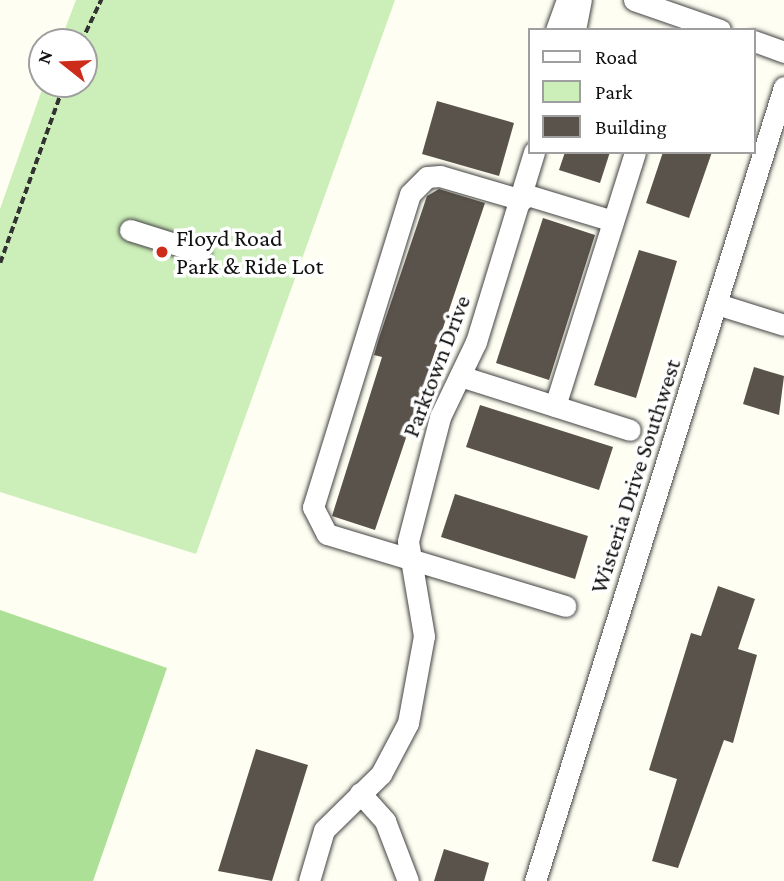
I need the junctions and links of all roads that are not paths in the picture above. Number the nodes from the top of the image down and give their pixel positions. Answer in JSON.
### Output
{"nodes":[{"id":1,"x":567,"y":0,"type":"edge"},
{"id":2,"x":581,"y":0,"type":"edge"},
{"id":3,"x":634,"y":0,"type":"edge"},
{"id":4,"x":557,"y":28,"type":"edge"},
{"id":5,"x":575,"y":28,"type":"edge"},
{"id":6,"x":714,"y":28,"type":"edge"},
{"id":7,"x":756,"y":42,"type":"edge"},
{"id":8,"x":784,"y":52,"type":"edge"},
{"id":9,"x":784,"y":88,"type":"edge"},
{"id":10,"x":534,"y":154,"type":"edge"},
{"id":11,"x":634,"y":154,"type":"edge"},
{"id":12,"x":523,"y":197,"type":"junction"},
{"id":13,"x":613,"y":221,"type":"junction"},
{"id":14,"x":130,"y":230,"type":"dead end"},
{"id":15,"x":200,"y":252,"type":"dead end"},
{"id":16,"x":717,"y":304,"type":"junction"},
{"id":17,"x":784,"y":325,"type":"edge"},
{"id":18,"x":460,"y":376,"type":"junction"},
{"id":19,"x":555,"y":406,"type":"junction"},
{"id":20,"x":630,"y":430,"type":"dead end"},
{"id":21,"x":410,"y":559,"type":"junction"},
{"id":22,"x":565,"y":606,"type":"dead end"},
{"id":23,"x":360,"y":793,"type":"junction"},
{"id":24,"x":309,"y":881,"type":"edge"},
{"id":25,"x":408,"y":881,"type":"edge"},
{"id":26,"x":535,"y":881,"type":"edge"}],
"edges":[{"from":1,"to":4,"type":"street"},
{"from":2,"to":5,"type":"street"},
{"from":3,"to":6,"type":"street"},
{"from":7,"to":8,"type":"street"},
{"from":9,"to":16,"type":"street","name":"Wisteria Drive Southwest"},
{"from":10,"to":12,"type":"street","name":"Parktown Drive"},
{"from":11,"to":13,"type":"street"},
{"from":12,"to":13,"type":"street"},
{"from":12,"to":18,"type":"street","name":"Parktown Drive"},
{"from":12,"to":21,"type":"street"},
{"from":13,"to":19,"type":"street"},
{"from":14,"to":15,"type":"street"},
{"from":16,"to":17,"type":"street"},
{"from":16,"to":26,"type":"street","name":"Wisteria Drive Southwest"},
{"from":18,"to":19,"type":"street"},
{"from":18,"to":21,"type":"street","name":"Parktown Drive"},
{"from":19,"to":20,"type":"street"},
{"from":21,"to":22,"type":"street"},
{"from":21,"to":23,"type":"street","name":"Parktown Drive"},
{"from":23,"to":24,"type":"street","name":"Parktown Drive"},
{"from":23,"to":25,"type":"street"}]}
